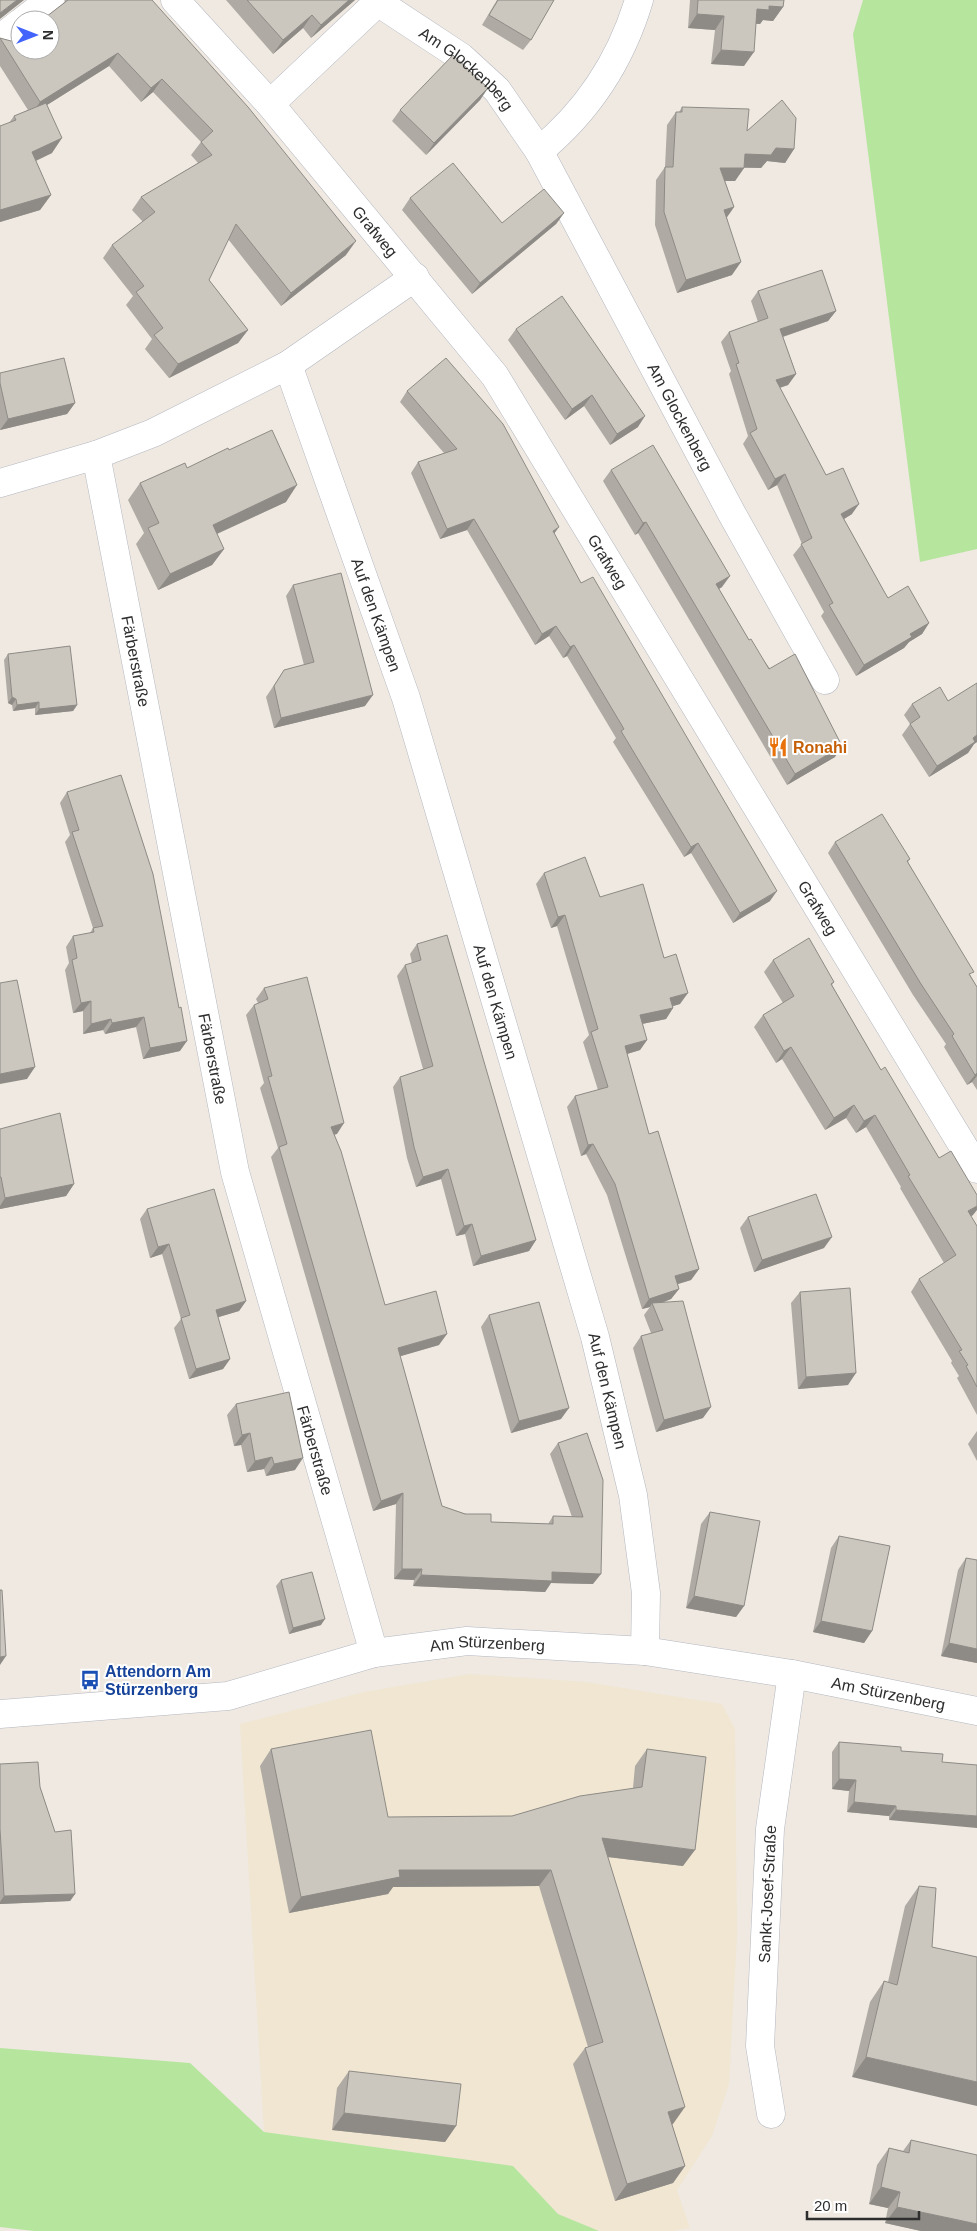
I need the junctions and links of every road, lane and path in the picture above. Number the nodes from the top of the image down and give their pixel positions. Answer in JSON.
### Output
{"nodes":[{"id":1,"x":50,"y":0,"type":"edge"},
{"id":2,"x":175,"y":0,"type":"edge"},
{"id":3,"x":639,"y":0,"type":"edge"},
{"id":4,"x":380,"y":2,"type":"edge"},
{"id":5,"x":37,"y":10,"type":"edge"},
{"id":6,"x":10,"y":31,"type":"edge"},
{"id":7,"x":0,"y":39,"type":"edge"},
{"id":8,"x":270,"y":104,"type":"junction"},
{"id":9,"x":539,"y":151,"type":"junction"},
{"id":10,"x":415,"y":276,"type":"junction"},
{"id":11,"x":288,"y":365,"type":"junction"},
{"id":12,"x":96,"y":456,"type":"junction"},
{"id":13,"x":0,"y":483,"type":"edge"},
{"id":14,"x":825,"y":680,"type":"dead end"},
{"id":15,"x":977,"y":1169,"type":"edge"},
{"id":16,"x":645,"y":1651,"type":"junction"},
{"id":17,"x":374,"y":1652,"type":"junction"},
{"id":18,"x":792,"y":1674,"type":"junction"},
{"id":19,"x":977,"y":1711,"type":"edge"},
{"id":20,"x":0,"y":1714,"type":"edge"},
{"id":21,"x":771,"y":2114,"type":"dead end"}],
"edges":[{"from":1,"to":5,"type":"street"},
{"from":2,"to":8,"type":"street","name":"Grafweg"},
{"from":3,"to":9,"type":"street"},
{"from":4,"to":8,"type":"street"},
{"from":4,"to":9,"type":"street","name":"Am Glockenberg"},
{"from":6,"to":7,"type":"street"},
{"from":8,"to":10,"type":"street","name":"Grafweg"},
{"from":9,"to":14,"type":"street","name":"Am Glockenberg"},
{"from":10,"to":11,"type":"street"},
{"from":10,"to":15,"type":"street","name":"Grafweg"},
{"from":11,"to":12,"type":"street"},
{"from":11,"to":16,"type":"street","name":"Auf den Kämpen"},
{"from":12,"to":13,"type":"street"},
{"from":12,"to":17,"type":"street","name":"Färberstraße"},
{"from":16,"to":17,"type":"street","name":"Am Stürzenberg"},
{"from":16,"to":18,"type":"street","name":"Am Stürzenberg"},
{"from":17,"to":20,"type":"street","name":"Am Stürzenberg"},
{"from":18,"to":19,"type":"street","name":"Am Stürzenberg"},
{"from":18,"to":21,"type":"street","name":"Sankt-Josef-Straße"}]}
